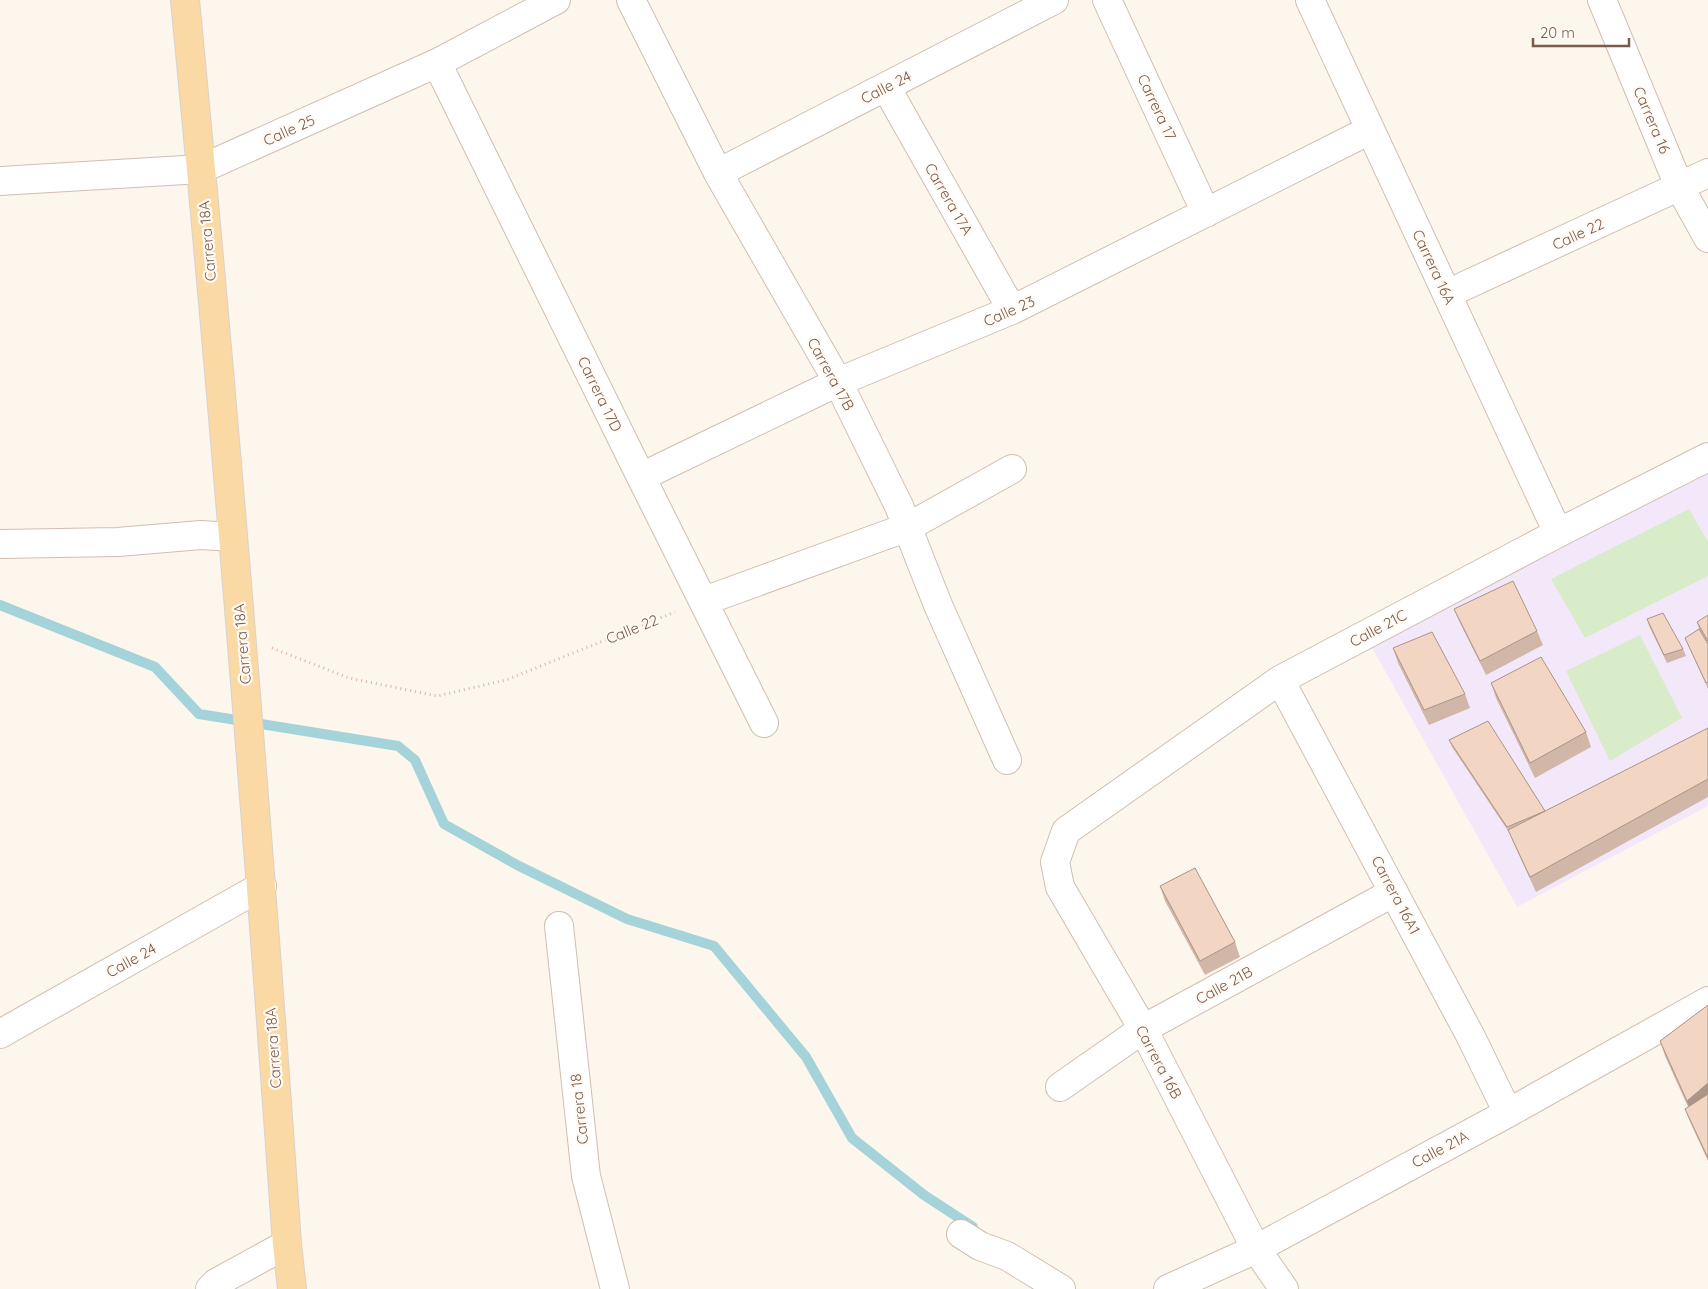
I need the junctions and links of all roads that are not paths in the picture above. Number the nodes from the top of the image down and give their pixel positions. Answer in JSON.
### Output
{"nodes":[{"id":1,"x":185,"y":0,"type":"edge"},
{"id":2,"x":556,"y":0,"type":"edge"},
{"id":3,"x":631,"y":0,"type":"edge"},
{"id":4,"x":1054,"y":0,"type":"edge"},
{"id":5,"x":1107,"y":0,"type":"edge"},
{"id":6,"x":1310,"y":0,"type":"edge"},
{"id":7,"x":1602,"y":0,"type":"edge"},
{"id":8,"x":438,"y":63,"type":"junction"},
{"id":9,"x":886,"y":87,"type":"junction"},
{"id":10,"x":1370,"y":130,"type":"junction"},
{"id":11,"x":201,"y":169,"type":"junction"},
{"id":12,"x":1708,"y":173,"type":"edge"},
{"id":13,"x":718,"y":174,"type":"junction"},
{"id":14,"x":0,"y":181,"type":"edge"},
{"id":15,"x":1680,"y":186,"type":"junction"},
{"id":16,"x":1206,"y":214,"type":"junction"},
{"id":17,"x":1708,"y":238,"type":"edge"},
{"id":18,"x":1447,"y":294,"type":"junction"},
{"id":19,"x":1012,"y":310,"type":"junction"},
{"id":20,"x":838,"y":382,"type":"junction"},
{"id":21,"x":1708,"y":456,"type":"edge"},
{"id":22,"x":1012,"y":469,"type":"dead end"},
{"id":23,"x":641,"y":477,"type":"junction"},
{"id":24,"x":908,"y":528,"type":"junction"},
{"id":25,"x":1558,"y":533,"type":"junction"},
{"id":26,"x":233,"y":537,"type":"junction"},
{"id":27,"x":0,"y":544,"type":"edge"},
{"id":28,"x":704,"y":601,"type":"junction"},
{"id":29,"x":1280,"y":680,"type":"junction"},
{"id":30,"x":764,"y":723,"type":"dead end"},
{"id":31,"x":1006,"y":760,"type":"dead end"},
{"id":32,"x":1066,"y":831,"type":"joint"},
{"id":33,"x":262,"y":886,"type":"junction"},
{"id":34,"x":1394,"y":892,"type":"junction"},
{"id":35,"x":559,"y":926,"type":"dead end"},
{"id":36,"x":1708,"y":1001,"type":"edge"},
{"id":37,"x":1143,"y":1029,"type":"junction"},
{"id":38,"x":0,"y":1034,"type":"edge"},
{"id":39,"x":1060,"y":1087,"type":"dead end"},
{"id":40,"x":1508,"y":1113,"type":"junction"},
{"id":41,"x":961,"y":1234,"type":"dead end"},
{"id":42,"x":287,"y":1244,"type":"junction"},
{"id":43,"x":1256,"y":1249,"type":"junction"},
{"id":44,"x":210,"y":1289,"type":"edge"},
{"id":45,"x":292,"y":1289,"type":"edge"},
{"id":46,"x":615,"y":1289,"type":"edge"},
{"id":47,"x":1061,"y":1289,"type":"edge"},
{"id":48,"x":1168,"y":1289,"type":"edge"},
{"id":49,"x":1284,"y":1289,"type":"edge"}],
"edges":[{"from":1,"to":11,"type":"main road","name":"Carrera 18A"},
{"from":2,"to":8,"type":"street","name":"Calle 25"},
{"from":3,"to":13,"type":"street","name":"Carrera 17B"},
{"from":4,"to":9,"type":"street","name":"Calle 24"},
{"from":5,"to":16,"type":"street","name":"Carrera 17"},
{"from":6,"to":10,"type":"street","name":"Carrera 16A"},
{"from":7,"to":15,"type":"street","name":"Carrera 16"},
{"from":8,"to":11,"type":"street","name":"Calle 25"},
{"from":8,"to":23,"type":"street","name":"Carrera 17D"},
{"from":9,"to":13,"type":"street","name":"Calle 24"},
{"from":9,"to":19,"type":"street","name":"Carrera 17A"},
{"from":10,"to":16,"type":"street","name":"Calle 23"},
{"from":10,"to":18,"type":"street","name":"Carrera 16A"},
{"from":11,"to":14,"type":"street","name":"Calle 25"},
{"from":11,"to":26,"type":"main road","name":"Carrera 18A"},
{"from":12,"to":15,"type":"street","name":"Calle 22"},
{"from":13,"to":20,"type":"street","name":"Carrera 17B"},
{"from":15,"to":17,"type":"street","name":"Carrera 16"},
{"from":15,"to":18,"type":"street","name":"Calle 22"},
{"from":16,"to":19,"type":"street","name":"Calle 23"},
{"from":18,"to":25,"type":"street","name":"Carrera 16A"},
{"from":19,"to":20,"type":"street","name":"Calle 23"},
{"from":20,"to":23,"type":"street","name":"Calle 23"},
{"from":20,"to":24,"type":"street","name":"Carrera 17B"},
{"from":21,"to":25,"type":"street","name":"Calle 21C"},
{"from":22,"to":24,"type":"street"},
{"from":23,"to":28,"type":"street","name":"Carrera 17D"},
{"from":24,"to":28,"type":"street"},
{"from":24,"to":31,"type":"street","name":"Carrera 17B"},
{"from":25,"to":29,"type":"street","name":"Calle 21C"},
{"from":26,"to":27,"type":"street"},
{"from":26,"to":33,"type":"main road","name":"Carrera 18A"},
{"from":28,"to":30,"type":"street","name":"Carrera 17D"},
{"from":29,"to":32,"type":"street","name":"Calle 21C"},
{"from":29,"to":34,"type":"street","name":"Carrera 16A1"},
{"from":32,"to":37,"type":"street","name":"Carrera 16B"},
{"from":33,"to":38,"type":"street","name":"Calle 24"},
{"from":33,"to":42,"type":"main road","name":"Carrera 18A"},
{"from":34,"to":37,"type":"street","name":"Calle 21B"},
{"from":34,"to":40,"type":"street","name":"Carrera 16A1"},
{"from":35,"to":46,"type":"street","name":"Carrera 18"},
{"from":36,"to":40,"type":"street","name":"Calle 21A"},
{"from":37,"to":39,"type":"street","name":"Calle 21B"},
{"from":37,"to":43,"type":"street","name":"Carrera 16B"},
{"from":40,"to":43,"type":"street","name":"Calle 21A"},
{"from":41,"to":47,"type":"street"},
{"from":42,"to":44,"type":"street"},
{"from":42,"to":45,"type":"main road","name":"Carrera 18A"},
{"from":43,"to":48,"type":"street","name":"Calle 21A"},
{"from":43,"to":49,"type":"street","name":"Carrera 16B"}]}
